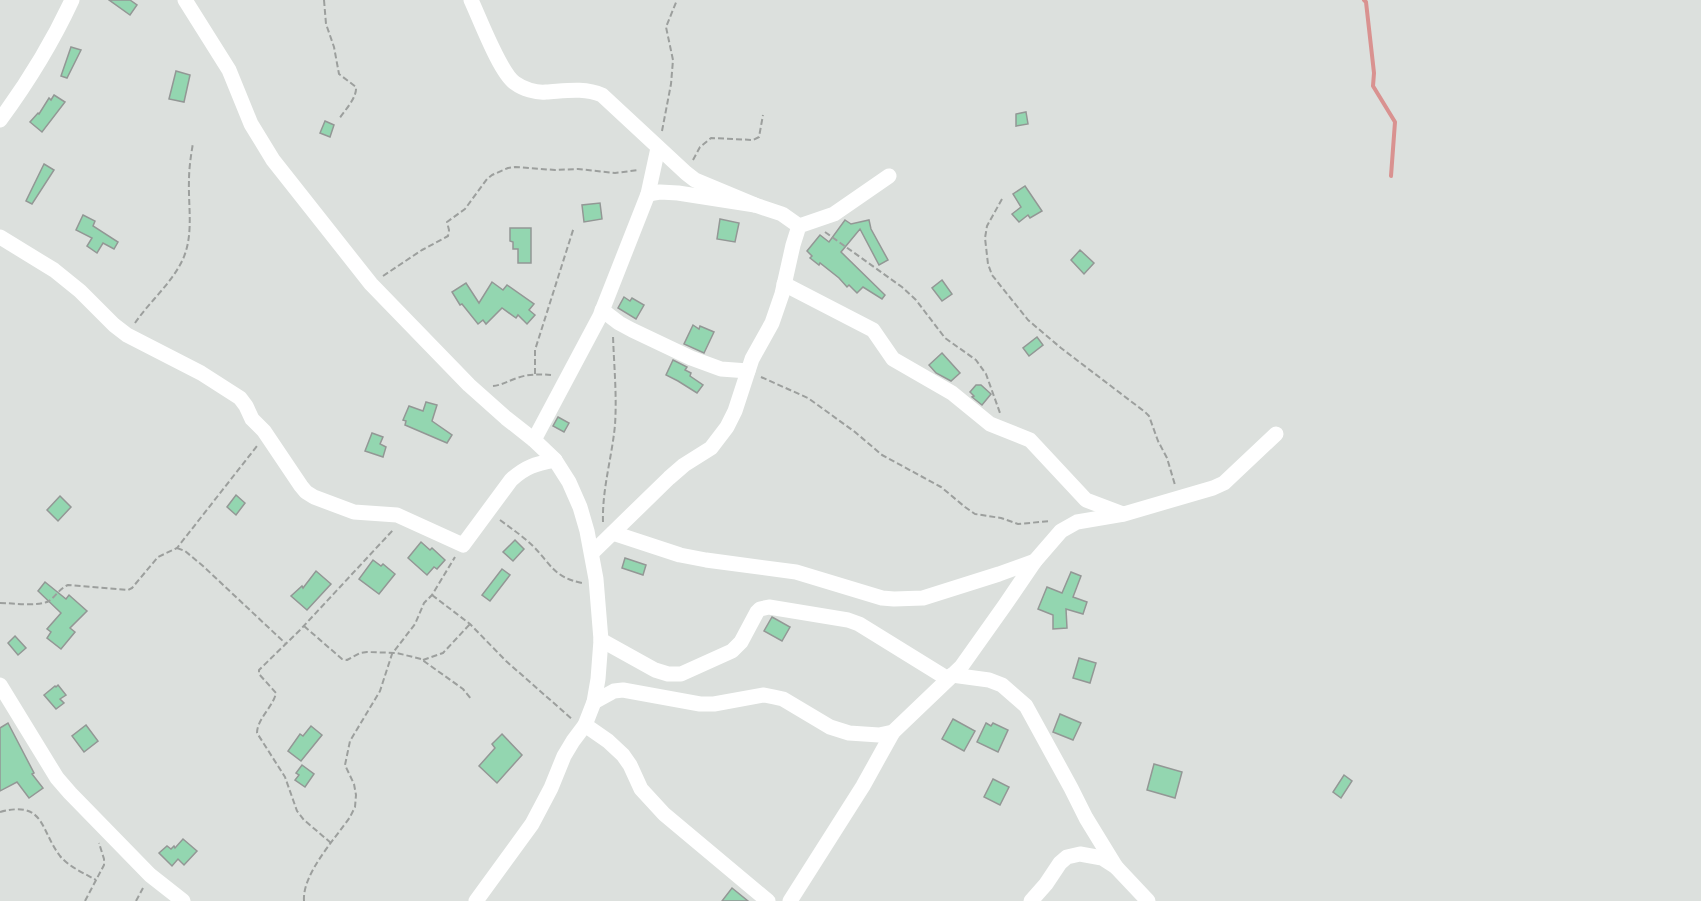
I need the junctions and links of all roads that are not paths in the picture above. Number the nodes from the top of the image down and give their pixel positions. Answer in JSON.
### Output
{"nodes":[{"id":1,"x":72,"y":0,"type":"edge"},
{"id":2,"x":185,"y":0,"type":"edge"},
{"id":3,"x":471,"y":0,"type":"edge"},
{"id":4,"x":0,"y":120,"type":"edge"},
{"id":5,"x":658,"y":148,"type":"junction"},
{"id":6,"x":889,"y":176,"type":"dead end"},
{"id":7,"x":648,"y":194,"type":"junction"},
{"id":8,"x":754,"y":205,"type":"junction"},
{"id":9,"x":799,"y":226,"type":"junction"},
{"id":10,"x":0,"y":237,"type":"edge"},
{"id":11,"x":784,"y":284,"type":"junction"},
{"id":12,"x":607,"y":314,"type":"junction"},
{"id":13,"x":748,"y":371,"type":"junction"},
{"id":14,"x":1276,"y":434,"type":"dead end"},
{"id":15,"x":534,"y":440,"type":"junction"},
{"id":16,"x":555,"y":460,"type":"junction"},
{"id":17,"x":1124,"y":514,"type":"junction"},
{"id":18,"x":608,"y":537,"type":"junction"},
{"id":19,"x":592,"y":553,"type":"junction"},
{"id":20,"x":1035,"y":561,"type":"junction"},
{"id":21,"x":601,"y":640,"type":"junction"},
{"id":22,"x":950,"y":677,"type":"junction"},
{"id":23,"x":0,"y":684,"type":"edge"},
{"id":24,"x":594,"y":702,"type":"junction"},
{"id":25,"x":584,"y":727,"type":"junction"},
{"id":26,"x":892,"y":732,"type":"junction"},
{"id":27,"x":1116,"y":867,"type":"junction"},
{"id":28,"x":183,"y":901,"type":"edge"},
{"id":29,"x":476,"y":901,"type":"edge"},
{"id":30,"x":768,"y":901,"type":"edge"},
{"id":31,"x":790,"y":901,"type":"edge"},
{"id":32,"x":1031,"y":901,"type":"edge"},
{"id":33,"x":1148,"y":901,"type":"edge"}],
"edges":[{"from":1,"to":4,"type":"street"},
{"from":2,"to":15,"type":"street"},
{"from":3,"to":5,"type":"street"},
{"from":5,"to":7,"type":"street"},
{"from":5,"to":8,"type":"street"},
{"from":6,"to":9,"type":"street"},
{"from":7,"to":8,"type":"street"},
{"from":7,"to":12,"type":"street"},
{"from":8,"to":9,"type":"street"},
{"from":9,"to":11,"type":"street"},
{"from":10,"to":16,"type":"street"},
{"from":11,"to":13,"type":"street"},
{"from":11,"to":17,"type":"street"},
{"from":12,"to":13,"type":"street"},
{"from":12,"to":15,"type":"street"},
{"from":13,"to":18,"type":"street"},
{"from":14,"to":17,"type":"street"},
{"from":15,"to":16,"type":"street"},
{"from":16,"to":19,"type":"street"},
{"from":17,"to":20,"type":"street"},
{"from":18,"to":19,"type":"street"},
{"from":18,"to":20,"type":"street"},
{"from":19,"to":21,"type":"street"},
{"from":20,"to":22,"type":"street"},
{"from":21,"to":22,"type":"street"},
{"from":21,"to":24,"type":"street"},
{"from":22,"to":26,"type":"street"},
{"from":22,"to":27,"type":"street"},
{"from":23,"to":28,"type":"street"},
{"from":24,"to":25,"type":"street"},
{"from":24,"to":26,"type":"street"},
{"from":25,"to":29,"type":"street"},
{"from":25,"to":30,"type":"street"},
{"from":26,"to":31,"type":"street"},
{"from":27,"to":32,"type":"street"},
{"from":27,"to":33,"type":"street"}]}
